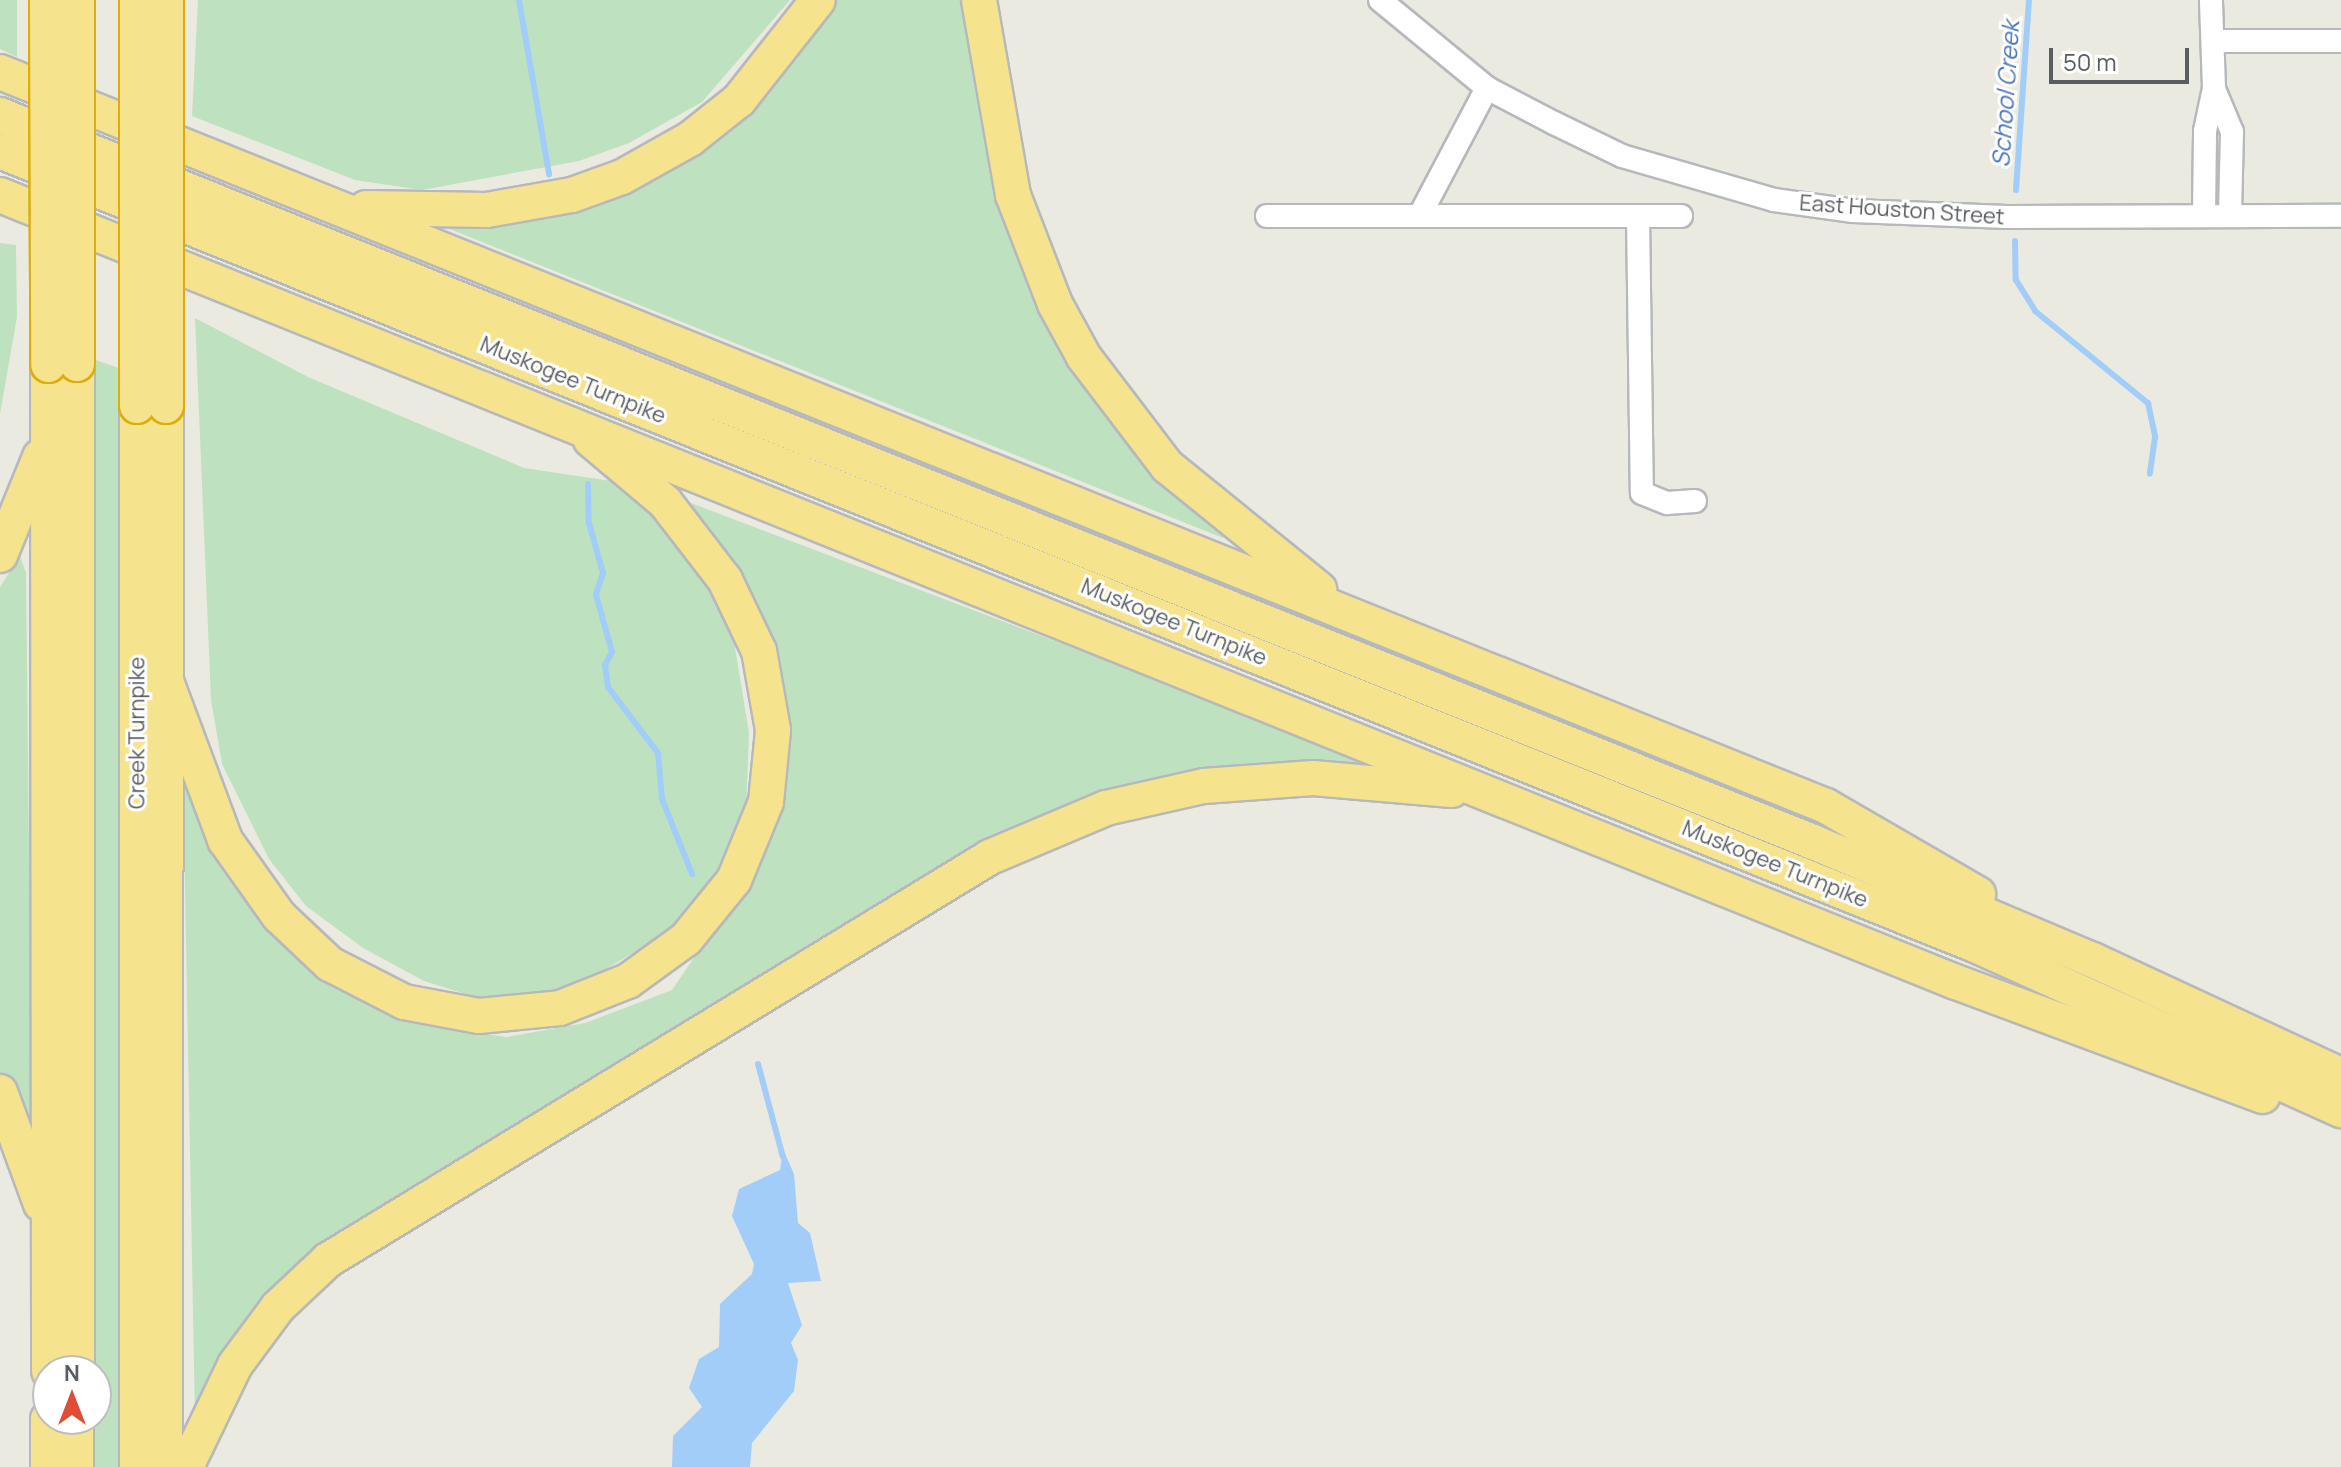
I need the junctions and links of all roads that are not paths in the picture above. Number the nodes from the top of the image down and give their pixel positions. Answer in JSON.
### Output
{"nodes":[{"id":1,"x":47,"y":0,"type":"edge"},
{"id":2,"x":77,"y":0,"type":"edge"},
{"id":3,"x":137,"y":0,"type":"edge"},
{"id":4,"x":166,"y":0,"type":"edge"},
{"id":5,"x":818,"y":0,"type":"edge"},
{"id":6,"x":979,"y":0,"type":"edge"},
{"id":7,"x":1380,"y":0,"type":"edge"},
{"id":8,"x":2211,"y":0,"type":"edge"},
{"id":9,"x":2213,"y":41,"type":"junction"},
{"id":10,"x":2341,"y":41,"type":"edge"},
{"id":11,"x":0,"y":72,"type":"edge"},
{"id":12,"x":1487,"y":88,"type":"junction"},
{"id":13,"x":2214,"y":88,"type":"junction"},
{"id":14,"x":0,"y":115,"type":"edge"},
{"id":15,"x":0,"y":151,"type":"edge"},
{"id":16,"x":0,"y":195,"type":"edge"},
{"id":17,"x":338,"y":207,"type":"junction"},
{"id":18,"x":1420,"y":215,"type":"junction"},
{"id":19,"x":1267,"y":216,"type":"dead end"},
{"id":20,"x":1638,"y":216,"type":"junction"},
{"id":21,"x":1681,"y":216,"type":"dead end"},
{"id":22,"x":2204,"y":216,"type":"junction"},
{"id":23,"x":2230,"y":216,"type":"junction"},
{"id":24,"x":2341,"y":216,"type":"edge"},
{"id":25,"x":62,"y":365,"type":"junction"},
{"id":26,"x":152,"y":406,"type":"junction"},
{"id":27,"x":566,"y":420,"type":"junction"},
{"id":28,"x":48,"y":438,"type":"junction"},
{"id":29,"x":1695,"y":501,"type":"dead end"},
{"id":30,"x":0,"y":555,"type":"edge"},
{"id":31,"x":1358,"y":617,"type":"junction"},
{"id":32,"x":166,"y":681,"type":"junction"},
{"id":33,"x":1493,"y":794,"type":"junction"},
{"id":34,"x":2093,"y":960,"type":"junction"},
{"id":35,"x":2341,"y":1075,"type":"edge"},
{"id":36,"x":0,"y":1092,"type":"edge"},
{"id":37,"x":2341,"y":1110,"type":"edge"},
{"id":38,"x":2341,"y":1125,"type":"edge"},
{"id":39,"x":50,"y":1231,"type":"junction"},
{"id":40,"x":49,"y":1355,"type":"edge"},
{"id":41,"x":77,"y":1355,"type":"edge"},
{"id":42,"x":48,"y":1435,"type":"edge"},
{"id":43,"x":76,"y":1435,"type":"edge"},
{"id":44,"x":48,"y":1467,"type":"edge"},
{"id":45,"x":76,"y":1467,"type":"edge"},
{"id":46,"x":137,"y":1467,"type":"edge"},
{"id":47,"x":165,"y":1467,"type":"edge"},
{"id":48,"x":186,"y":1467,"type":"edge"}],
"edges":[{"from":1,"to":25,"type":"highway","bridge":true},
{"from":2,"to":25,"type":"highway","bridge":true},
{"from":3,"to":26,"type":"highway","name":"Creek Turnpike","bridge":true},
{"from":4,"to":26,"type":"highway","bridge":true},
{"from":5,"to":17,"type":"highway"},
{"from":6,"to":31,"type":"highway"},
{"from":7,"to":12,"type":"street","name":"East Houston Street"},
{"from":8,"to":9,"type":"street"},
{"from":9,"to":10,"type":"street"},
{"from":9,"to":13,"type":"street"},
{"from":11,"to":17,"type":"highway"},
{"from":12,"to":18,"type":"street"},
{"from":12,"to":22,"type":"street","name":"East Houston Street"},
{"from":13,"to":22,"type":"street"},
{"from":13,"to":23,"type":"street"},
{"from":14,"to":34,"type":"highway","name":"Muskogee Turnpike"},
{"from":15,"to":37,"type":"highway","name":"Muskogee Turnpike"},
{"from":16,"to":27,"type":"highway"},
{"from":17,"to":31,"type":"highway"},
{"from":18,"to":19,"type":"street"},
{"from":18,"to":20,"type":"street"},
{"from":20,"to":21,"type":"street"},
{"from":20,"to":29,"type":"street"},
{"from":22,"to":23,"type":"street","name":"East Houston Street"},
{"from":23,"to":24,"type":"street","name":"East Houston Street"},
{"from":25,"to":28,"type":"highway"},
{"from":25,"to":41,"type":"highway"},
{"from":26,"to":32,"type":"highway"},
{"from":26,"to":46,"type":"highway","name":"Creek Turnpike"},
{"from":27,"to":32,"type":"highway"},
{"from":27,"to":33,"type":"highway"},
{"from":28,"to":30,"type":"highway"},
{"from":28,"to":39,"type":"highway"},
{"from":31,"to":34,"type":"highway"},
{"from":32,"to":47,"type":"highway"},
{"from":33,"to":38,"type":"highway"},
{"from":33,"to":48,"type":"highway"},
{"from":34,"to":35,"type":"highway","name":"Muskogee Turnpike"},
{"from":36,"to":39,"type":"highway"},
{"from":39,"to":40,"type":"highway"},
{"from":42,"to":44,"type":"highway"},
{"from":43,"to":45,"type":"highway"}]}
